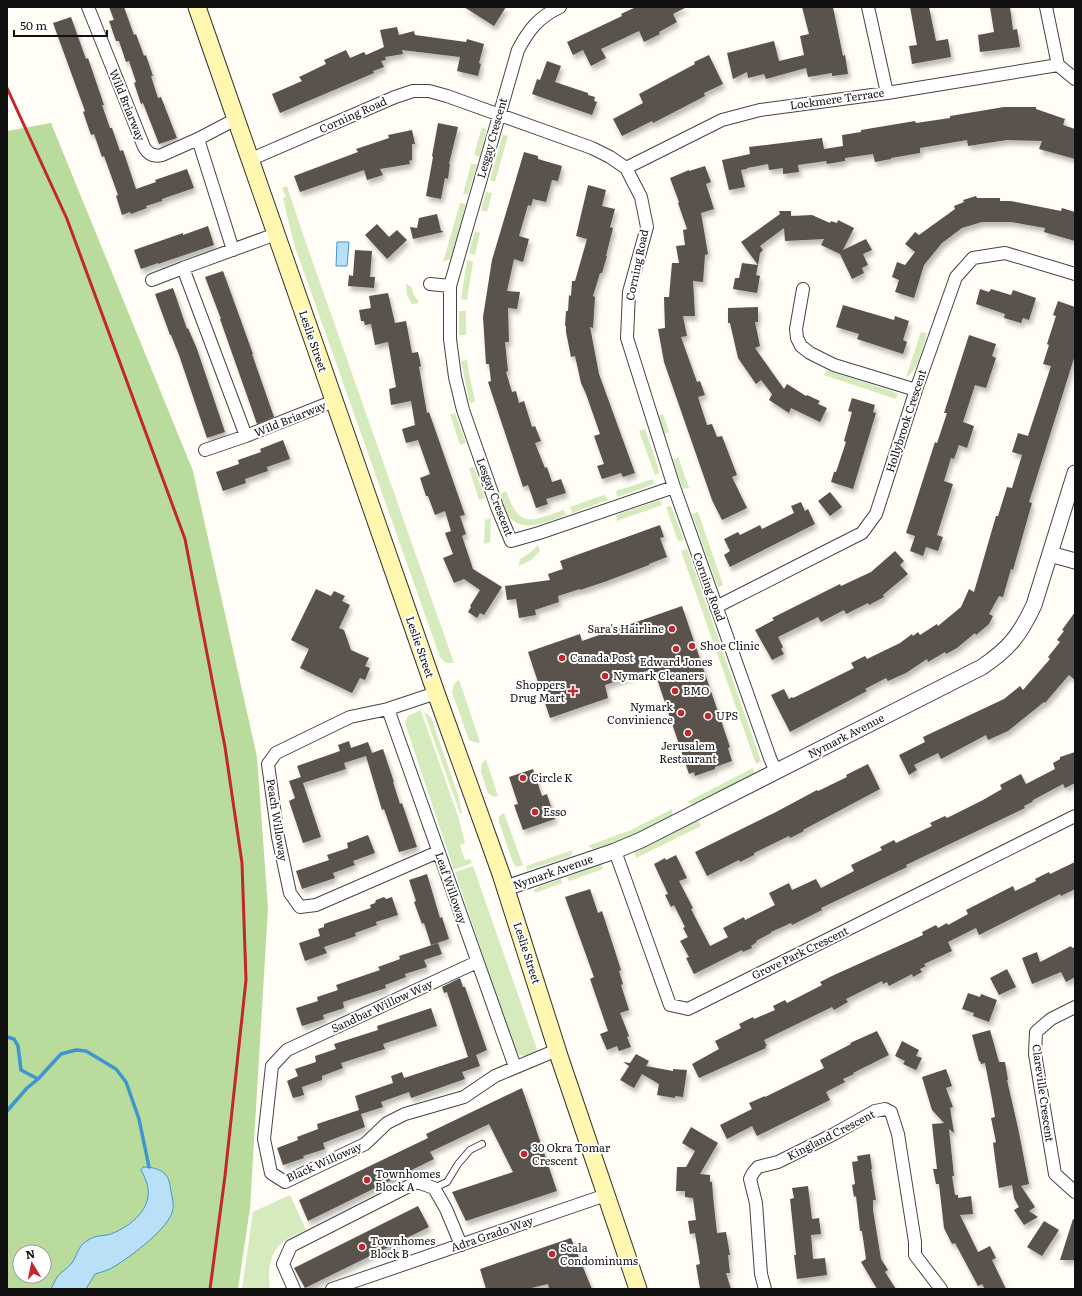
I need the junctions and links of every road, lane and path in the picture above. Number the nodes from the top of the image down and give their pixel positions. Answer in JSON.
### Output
{"nodes":[{"id":1,"x":88,"y":7,"type":"edge"},
{"id":2,"x":197,"y":7,"type":"edge"},
{"id":3,"x":560,"y":7,"type":"edge"},
{"id":4,"x":868,"y":7,"type":"edge"},
{"id":5,"x":1046,"y":7,"type":"edge"},
{"id":6,"x":1058,"y":65,"type":"junction"},
{"id":7,"x":1075,"y":79,"type":"edge"},
{"id":8,"x":887,"y":92,"type":"junction"},
{"id":9,"x":499,"y":114,"type":"junction"},
{"id":10,"x":236,"y":119,"type":"junction"},
{"id":11,"x":198,"y":139,"type":"junction"},
{"id":12,"x":249,"y":160,"type":"junction"},
{"id":13,"x":626,"y":168,"type":"junction"},
{"id":14,"x":276,"y":234,"type":"junction"},
{"id":15,"x":234,"y":250,"type":"junction"},
{"id":16,"x":183,"y":268,"type":"junction"},
{"id":17,"x":1075,"y":274,"type":"edge"},
{"id":18,"x":152,"y":280,"type":"dead end"},
{"id":19,"x":430,"y":284,"type":"dead end"},
{"id":20,"x":450,"y":286,"type":"junction"},
{"id":21,"x":803,"y":289,"type":"dead end"},
{"id":22,"x":916,"y":390,"type":"junction"},
{"id":23,"x":334,"y":401,"type":"junction"},
{"id":24,"x":246,"y":436,"type":"junction"},
{"id":25,"x":205,"y":450,"type":"dead end"},
{"id":26,"x":1075,"y":473,"type":"edge"},
{"id":27,"x":674,"y":487,"type":"junction"},
{"id":28,"x":1050,"y":554,"type":"junction"},
{"id":29,"x":1075,"y":561,"type":"edge"},
{"id":30,"x":716,"y":607,"type":"junction"},
{"id":31,"x":436,"y":693,"type":"junction"},
{"id":32,"x":388,"y":708,"type":"junction"},
{"id":33,"x":776,"y":772,"type":"junction"},
{"id":34,"x":1075,"y":816,"type":"edge"},
{"id":35,"x":615,"y":851,"type":"junction"},
{"id":36,"x":438,"y":852,"type":"junction"},
{"id":37,"x":506,"y":888,"type":"junction"},
{"id":38,"x":477,"y":962,"type":"junction"},
{"id":39,"x":1075,"y":1007,"type":"edge"},
{"id":40,"x":287,"y":1050,"type":"joint"},
{"id":41,"x":557,"y":1050,"type":"junction"},
{"id":42,"x":515,"y":1067,"type":"junction"},
{"id":43,"x":482,"y":1144,"type":"dead end"},
{"id":44,"x":434,"y":1188,"type":"junction"},
{"id":45,"x":1075,"y":1192,"type":"edge"},
{"id":46,"x":606,"y":1195,"type":"junction"},
{"id":47,"x":461,"y":1245,"type":"junction"},
{"id":48,"x":294,"y":1289,"type":"edge"},
{"id":49,"x":332,"y":1289,"type":"edge"},
{"id":50,"x":638,"y":1289,"type":"edge"},
{"id":51,"x":765,"y":1289,"type":"edge"},
{"id":52,"x":941,"y":1289,"type":"edge"}],
"edges":[{"from":1,"to":11,"type":"street","name":"Wild Briarway"},
{"from":2,"to":10,"type":"main road","name":"Leslie Street"},
{"from":3,"to":9,"type":"street","name":"Lesgay Crescent"},
{"from":4,"to":8,"type":"street"},
{"from":5,"to":6,"type":"street"},
{"from":6,"to":7,"type":"street"},
{"from":6,"to":8,"type":"street","name":"Lockmere Terrace"},
{"from":8,"to":13,"type":"street","name":"Lockmere Terrace"},
{"from":9,"to":12,"type":"street","name":"Corning Road"},
{"from":9,"to":13,"type":"street","name":"Corning Road"},
{"from":9,"to":20,"type":"street","name":"Lesgay Crescent"},
{"from":10,"to":11,"type":"street","name":"Wild Briarway"},
{"from":10,"to":12,"type":"main road","name":"Leslie Street"},
{"from":11,"to":15,"type":"street"},
{"from":12,"to":14,"type":"main road","name":"Leslie Street"},
{"from":13,"to":27,"type":"street","name":"Corning Road"},
{"from":14,"to":15,"type":"street"},
{"from":14,"to":23,"type":"main road","name":"Leslie Street"},
{"from":15,"to":16,"type":"street"},
{"from":16,"to":18,"type":"street"},
{"from":16,"to":24,"type":"street","name":"Wild Briarway"},
{"from":17,"to":22,"type":"street","name":"Hollybrook Crescent"},
{"from":19,"to":20,"type":"street"},
{"from":20,"to":27,"type":"street","name":"Lesgay Crescent"},
{"from":21,"to":22,"type":"street"},
{"from":22,"to":30,"type":"street","name":"Hollybrook Crescent"},
{"from":23,"to":24,"type":"street","name":"Wild Briarway"},
{"from":23,"to":31,"type":"main road","name":"Leslie Street"},
{"from":24,"to":25,"type":"street","name":"Wild Briarway"},
{"from":26,"to":28,"type":"street","name":"Nymark Avenue"},
{"from":27,"to":30,"type":"street","name":"Corning Road"},
{"from":28,"to":29,"type":"street"},
{"from":28,"to":33,"type":"street","name":"Nymark Avenue"},
{"from":30,"to":33,"type":"street","name":"Corning Road"},
{"from":31,"to":32,"type":"street","name":"Peach Willoway"},
{"from":31,"to":37,"type":"main road","name":"Leslie Street"},
{"from":32,"to":36,"type":"street","name":"Leaf Willoway"},
{"from":32,"to":36,"type":"street","name":"Peach Willoway"},
{"from":33,"to":35,"type":"street","name":"Nymark Avenue"},
{"from":34,"to":35,"type":"street","name":"Grove Park Crescent"},
{"from":35,"to":37,"type":"street","name":"Nymark Avenue"},
{"from":36,"to":38,"type":"street","name":"Leaf Willoway"},
{"from":37,"to":41,"type":"main road","name":"Leslie Street"},
{"from":38,"to":40,"type":"street","name":"Sandbar Willow Way"},
{"from":38,"to":42,"type":"street","name":"Leaf Willoway"},
{"from":39,"to":45,"type":"street","name":"Clareville Crescent"},
{"from":40,"to":42,"type":"street","name":"Black Willoway"},
{"from":41,"to":42,"type":"street","name":"Black Willoway"},
{"from":41,"to":46,"type":"main road","name":"Leslie Street"},
{"from":43,"to":44,"type":"lane"},
{"from":44,"to":47,"type":"street"},
{"from":44,"to":48,"type":"street"},
{"from":46,"to":47,"type":"street","name":"Adra Grado Way"},
{"from":46,"to":50,"type":"main road","name":"Leslie Street"},
{"from":47,"to":49,"type":"street","name":"Adra Grado Way"},
{"from":51,"to":52,"type":"street","name":"Kingland Crescent"}]}
